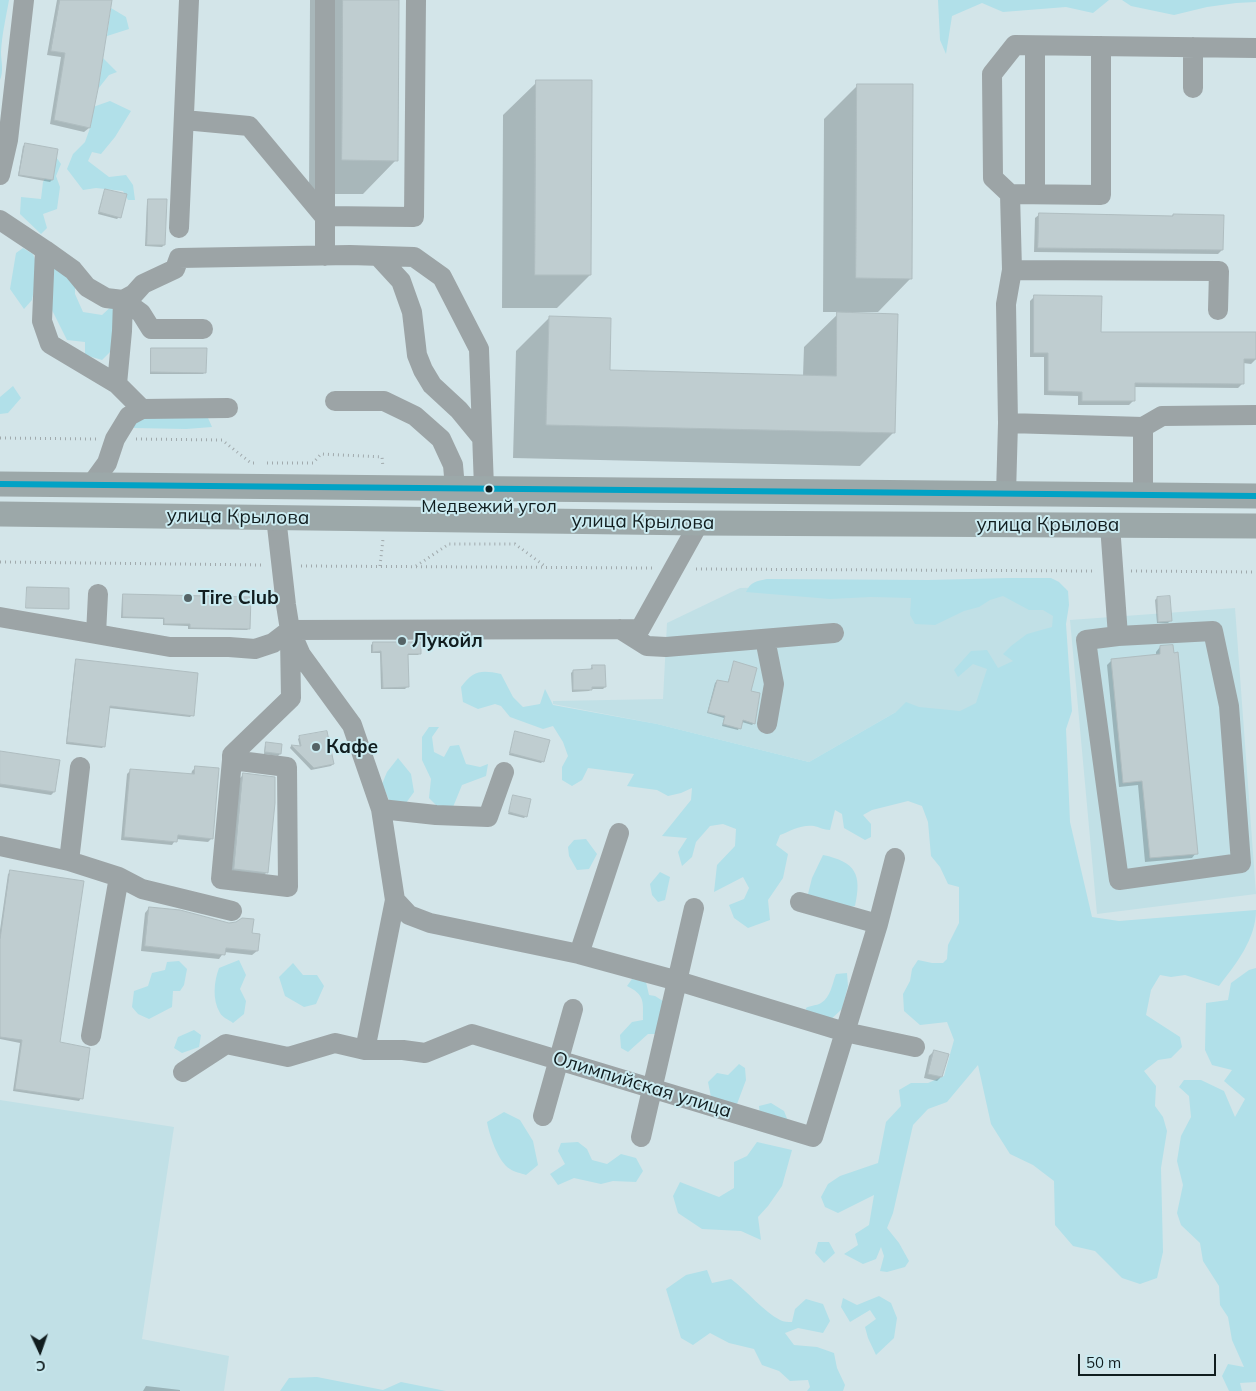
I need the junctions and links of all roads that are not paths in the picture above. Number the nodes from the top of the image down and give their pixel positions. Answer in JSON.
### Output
{"nodes":[{"id":1,"x":24,"y":0,"type":"edge"},
{"id":2,"x":189,"y":0,"type":"edge"},
{"id":3,"x":326,"y":0,"type":"edge"},
{"id":4,"x":416,"y":0,"type":"edge"},
{"id":5,"x":1035,"y":46,"type":"junction"},
{"id":6,"x":1101,"y":46,"type":"junction"},
{"id":7,"x":1194,"y":47,"type":"junction"},
{"id":8,"x":1256,"y":48,"type":"edge"},
{"id":9,"x":1193,"y":88,"type":"dead end"},
{"id":10,"x":184,"y":120,"type":"junction"},
{"id":11,"x":0,"y":175,"type":"edge"},
{"id":12,"x":1010,"y":194,"type":"junction"},
{"id":13,"x":1035,"y":194,"type":"junction"},
{"id":14,"x":324,"y":216,"type":"junction"},
{"id":15,"x":1,"y":224,"type":"edge"},
{"id":16,"x":179,"y":228,"type":"dead end"},
{"id":17,"x":46,"y":250,"type":"junction"},
{"id":18,"x":325,"y":256,"type":"junction"},
{"id":19,"x":378,"y":256,"type":"junction"},
{"id":20,"x":1012,"y":270,"type":"junction"},
{"id":21,"x":123,"y":300,"type":"junction"},
{"id":22,"x":1218,"y":310,"type":"dead end"},
{"id":23,"x":204,"y":330,"type":"dead end"},
{"id":24,"x":117,"y":384,"type":"junction"},
{"id":25,"x":335,"y":401,"type":"dead end"},
{"id":26,"x":228,"y":408,"type":"dead end"},
{"id":27,"x":142,"y":409,"type":"junction"},
{"id":28,"x":1256,"y":415,"type":"edge"},
{"id":29,"x":1008,"y":423,"type":"junction"},
{"id":30,"x":1142,"y":427,"type":"junction"},
{"id":31,"x":482,"y":438,"type":"junction"},
{"id":32,"x":0,"y":484,"type":"edge"},
{"id":33,"x":91,"y":485,"type":"junction"},
{"id":34,"x":456,"y":488,"type":"junction"},
{"id":35,"x":484,"y":488,"type":"junction"},
{"id":36,"x":1006,"y":494,"type":"junction"},
{"id":37,"x":1109,"y":495,"type":"junction"},
{"id":38,"x":1142,"y":495,"type":"junction"},
{"id":39,"x":1256,"y":496,"type":"edge"},
{"id":40,"x":0,"y":514,"type":"edge"},
{"id":41,"x":276,"y":517,"type":"junction"},
{"id":42,"x":699,"y":523,"type":"junction"},
{"id":43,"x":1110,"y":525,"type":"junction"},
{"id":44,"x":1256,"y":526,"type":"edge"},
{"id":45,"x":98,"y":594,"type":"dead end"},
{"id":46,"x":0,"y":617,"type":"edge"},
{"id":47,"x":620,"y":629,"type":"junction"},
{"id":48,"x":290,"y":630,"type":"junction"},
{"id":49,"x":834,"y":633,"type":"dead end"},
{"id":50,"x":96,"y":634,"type":"junction"},
{"id":51,"x":1118,"y":636,"type":"junction"},
{"id":52,"x":765,"y":639,"type":"junction"},
{"id":53,"x":766,"y":724,"type":"dead end"},
{"id":54,"x":232,"y":760,"type":"junction"},
{"id":55,"x":80,"y":767,"type":"dead end"},
{"id":56,"x":504,"y":772,"type":"dead end"},
{"id":57,"x":381,"y":809,"type":"junction"},
{"id":58,"x":619,"y":833,"type":"dead end"},
{"id":59,"x":0,"y":846,"type":"edge"},
{"id":60,"x":895,"y":858,"type":"dead end"},
{"id":61,"x":69,"y":861,"type":"junction"},
{"id":62,"x":120,"y":877,"type":"junction"},
{"id":63,"x":395,"y":900,"type":"junction"},
{"id":64,"x":800,"y":902,"type":"dead end"},
{"id":65,"x":694,"y":908,"type":"dead end"},
{"id":66,"x":232,"y":911,"type":"dead end"},
{"id":67,"x":878,"y":924,"type":"junction"},
{"id":68,"x":579,"y":954,"type":"junction"},
{"id":69,"x":678,"y":981,"type":"junction"},
{"id":70,"x":573,"y":1009,"type":"dead end"},
{"id":71,"x":845,"y":1032,"type":"junction"},
{"id":72,"x":91,"y":1036,"type":"dead end"},
{"id":73,"x":915,"y":1047,"type":"dead end"},
{"id":74,"x":365,"y":1050,"type":"junction"},
{"id":75,"x":559,"y":1060,"type":"junction"},
{"id":76,"x":183,"y":1072,"type":"dead end"},
{"id":77,"x":653,"y":1089,"type":"junction"},
{"id":78,"x":543,"y":1116,"type":"dead end"},
{"id":79,"x":641,"y":1137,"type":"dead end"}],
"edges":[{"from":1,"to":11,"type":"street"},
{"from":2,"to":10,"type":"street"},
{"from":3,"to":14,"type":"street"},
{"from":4,"to":14,"type":"street"},
{"from":5,"to":6,"type":"street"},
{"from":5,"to":12,"type":"street"},
{"from":5,"to":13,"type":"street"},
{"from":6,"to":7,"type":"street"},
{"from":6,"to":13,"type":"street"},
{"from":7,"to":8,"type":"street"},
{"from":7,"to":9,"type":"street"},
{"from":10,"to":14,"type":"street"},
{"from":10,"to":16,"type":"street"},
{"from":12,"to":13,"type":"street"},
{"from":12,"to":20,"type":"street"},
{"from":14,"to":18,"type":"street"},
{"from":15,"to":17,"type":"street"},
{"from":17,"to":21,"type":"street"},
{"from":17,"to":24,"type":"street"},
{"from":18,"to":19,"type":"street"},
{"from":18,"to":21,"type":"street"},
{"from":19,"to":31,"type":"street"},
{"from":19,"to":31,"type":"street"},
{"from":20,"to":22,"type":"street"},
{"from":20,"to":29,"type":"street"},
{"from":21,"to":23,"type":"street"},
{"from":21,"to":24,"type":"street"},
{"from":24,"to":27,"type":"street"},
{"from":25,"to":34,"type":"street"},
{"from":26,"to":27,"type":"street"},
{"from":27,"to":33,"type":"street"},
{"from":28,"to":30,"type":"street"},
{"from":29,"to":30,"type":"street"},
{"from":29,"to":36,"type":"street"},
{"from":30,"to":38,"type":"street"},
{"from":31,"to":35,"type":"street"},
{"from":32,"to":33,"type":"main road","name":"улица Крылова"},
{"from":33,"to":34,"type":"main road","name":"улица Крылова"},
{"from":34,"to":35,"type":"main road","name":"улица Крылова"},
{"from":35,"to":36,"type":"main road","name":"улица Крылова"},
{"from":36,"to":37,"type":"main road","name":"улица Крылова"},
{"from":37,"to":38,"type":"main road","name":"улица Крылова"},
{"from":37,"to":43,"type":"main road"},
{"from":38,"to":39,"type":"main road","name":"улица Крылова"},
{"from":40,"to":41,"type":"main road","name":"улица Крылова"},
{"from":41,"to":42,"type":"main road","name":"улица Крылова"},
{"from":41,"to":48,"type":"street"},
{"from":42,"to":43,"type":"main road","name":"улица Крылова"},
{"from":42,"to":47,"type":"street"},
{"from":43,"to":44,"type":"main road","name":"улица Крылова"},
{"from":43,"to":51,"type":"street"},
{"from":45,"to":50,"type":"street"},
{"from":46,"to":50,"type":"street"},
{"from":47,"to":48,"type":"street"},
{"from":47,"to":52,"type":"street"},
{"from":48,"to":50,"type":"street"},
{"from":48,"to":54,"type":"street"},
{"from":48,"to":57,"type":"street"},
{"from":49,"to":52,"type":"street"},
{"from":51,"to":51,"type":"street"},
{"from":52,"to":53,"type":"street"},
{"from":54,"to":54,"type":"street"},
{"from":55,"to":61,"type":"street"},
{"from":56,"to":57,"type":"street"},
{"from":57,"to":63,"type":"street"},
{"from":58,"to":68,"type":"street"},
{"from":59,"to":61,"type":"street"},
{"from":60,"to":67,"type":"street","name":"Олимпийская улица"},
{"from":61,"to":62,"type":"street"},
{"from":62,"to":66,"type":"street"},
{"from":62,"to":72,"type":"street"},
{"from":63,"to":68,"type":"street"},
{"from":63,"to":74,"type":"street"},
{"from":64,"to":67,"type":"street"},
{"from":65,"to":69,"type":"street"},
{"from":67,"to":71,"type":"street","name":"Олимпийская улица"},
{"from":68,"to":69,"type":"street"},
{"from":69,"to":71,"type":"street"},
{"from":69,"to":77,"type":"street"},
{"from":70,"to":75,"type":"street"},
{"from":71,"to":73,"type":"street"},
{"from":71,"to":77,"type":"street","name":"Олимпийская улица"},
{"from":74,"to":75,"type":"street","name":"Олимпийская улица"},
{"from":74,"to":76,"type":"street","name":"Олимпийская улица"},
{"from":75,"to":77,"type":"street","name":"Олимпийская улица"},
{"from":75,"to":78,"type":"street"},
{"from":77,"to":79,"type":"street"}]}
